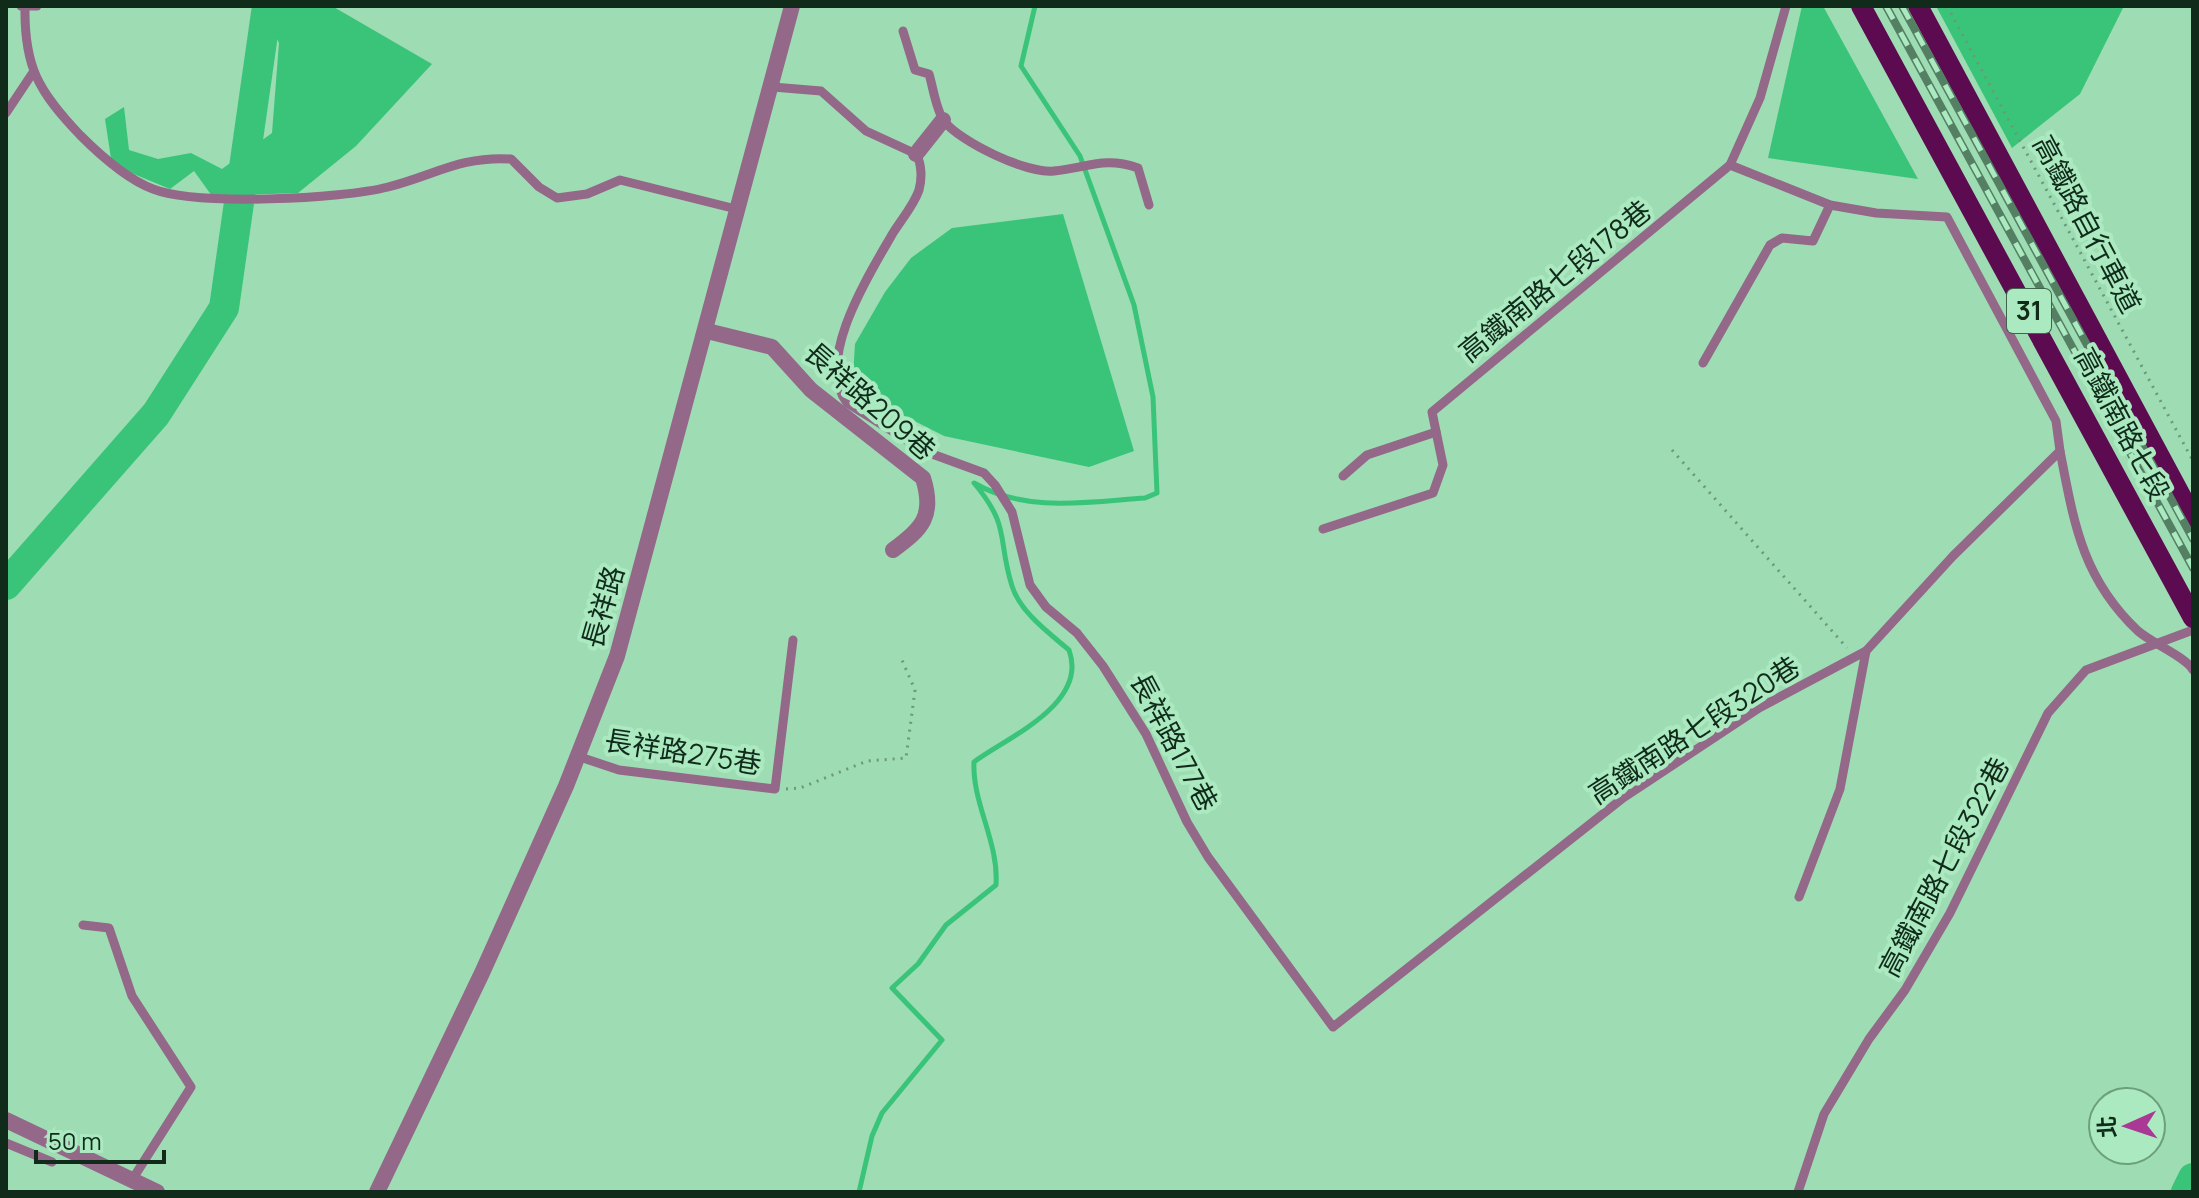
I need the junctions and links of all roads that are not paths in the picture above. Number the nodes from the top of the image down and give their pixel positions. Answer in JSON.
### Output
{"nodes":[{"id":1,"x":23,"y":6,"type":"edge"},
{"id":2,"x":37,"y":6,"type":"edge"},
{"id":3,"x":792,"y":6,"type":"edge"},
{"id":4,"x":1786,"y":6,"type":"edge"},
{"id":5,"x":1861,"y":6,"type":"edge"},
{"id":6,"x":1918,"y":6,"type":"edge"},
{"id":7,"x":903,"y":31,"type":"dead end"},
{"id":8,"x":32,"y":74,"type":"junction"},
{"id":9,"x":773,"y":87,"type":"junction"},
{"id":10,"x":6,"y":113,"type":"edge"},
{"id":11,"x":943,"y":120,"type":"junction"},
{"id":12,"x":916,"y":154,"type":"junction"},
{"id":13,"x":1730,"y":165,"type":"junction"},
{"id":14,"x":1149,"y":205,"type":"dead end"},
{"id":15,"x":1830,"y":205,"type":"junction"},
{"id":16,"x":740,"y":210,"type":"junction"},
{"id":17,"x":707,"y":331,"type":"junction"},
{"id":18,"x":1703,"y":363,"type":"dead end"},
{"id":19,"x":1436,"y":432,"type":"junction"},
{"id":20,"x":2060,"y":451,"type":"junction"},
{"id":21,"x":1343,"y":476,"type":"dead end"},
{"id":22,"x":2193,"y":518,"type":"edge"},
{"id":23,"x":1323,"y":529,"type":"dead end"},
{"id":24,"x":893,"y":550,"type":"dead end"},
{"id":25,"x":2193,"y":618,"type":"edge"},
{"id":26,"x":2193,"y":630,"type":"edge"},
{"id":27,"x":793,"y":640,"type":"dead end"},
{"id":28,"x":2156,"y":646,"type":"junction"},
{"id":29,"x":1866,"y":651,"type":"junction"},
{"id":30,"x":2193,"y":670,"type":"edge"},
{"id":31,"x":577,"y":756,"type":"junction"},
{"id":32,"x":1799,"y":897,"type":"dead end"},
{"id":33,"x":83,"y":925,"type":"dead end"},
{"id":34,"x":1333,"y":1027,"type":"joint"},
{"id":35,"x":6,"y":1120,"type":"edge"},
{"id":36,"x":6,"y":1143,"type":"edge"},
{"id":37,"x":52,"y":1162,"type":"dead end"},
{"id":38,"x":132,"y":1180,"type":"junction"},
{"id":39,"x":157,"y":1192,"type":"edge"},
{"id":40,"x":377,"y":1192,"type":"edge"},
{"id":41,"x":1798,"y":1192,"type":"edge"}],
"edges":[{"from":1,"to":2,"type":"lane"},
{"from":1,"to":8,"type":"lane"},
{"from":3,"to":9,"type":"street","name":"長祥路"},
{"from":4,"to":13,"type":"lane","name":"高鐵南路七段178巷"},
{"from":5,"to":25,"type":"main road","name":"高鐵南路七段","number":"31"},
{"from":6,"to":22,"type":"main road","name":"高鐵南路七段","number":"31"},
{"from":7,"to":11,"type":"lane"},
{"from":8,"to":10,"type":"lane"},
{"from":8,"to":16,"type":"lane"},
{"from":9,"to":12,"type":"lane"},
{"from":9,"to":16,"type":"street","name":"長祥路"},
{"from":11,"to":12,"type":"street"},
{"from":11,"to":14,"type":"lane"},
{"from":12,"to":34,"type":"lane","name":"長祥路177巷"},
{"from":13,"to":15,"type":"lane"},
{"from":13,"to":19,"type":"lane","name":"高鐵南路七段178巷"},
{"from":15,"to":18,"type":"lane"},
{"from":15,"to":20,"type":"lane"},
{"from":16,"to":17,"type":"street","name":"長祥路"},
{"from":17,"to":24,"type":"street","name":"長祥路209巷"},
{"from":17,"to":31,"type":"street","name":"長祥路"},
{"from":19,"to":21,"type":"lane"},
{"from":19,"to":23,"type":"lane","name":"高鐵南路七段178巷"},
{"from":20,"to":28,"type":"lane"},
{"from":20,"to":29,"type":"lane","name":"高鐵南路七段320巷"},
{"from":26,"to":28,"type":"lane","name":"高鐵南路七段322巷"},
{"from":27,"to":31,"type":"lane","name":"長祥路275巷"},
{"from":28,"to":30,"type":"lane"},
{"from":28,"to":41,"type":"lane","name":"高鐵南路七段322巷"},
{"from":29,"to":32,"type":"lane"},
{"from":29,"to":34,"type":"lane","name":"高鐵南路七段320巷"},
{"from":31,"to":40,"type":"street","name":"長祥路"},
{"from":33,"to":38,"type":"lane"},
{"from":35,"to":38,"type":"street"},
{"from":36,"to":37,"type":"lane"},
{"from":38,"to":39,"type":"street"}]}
